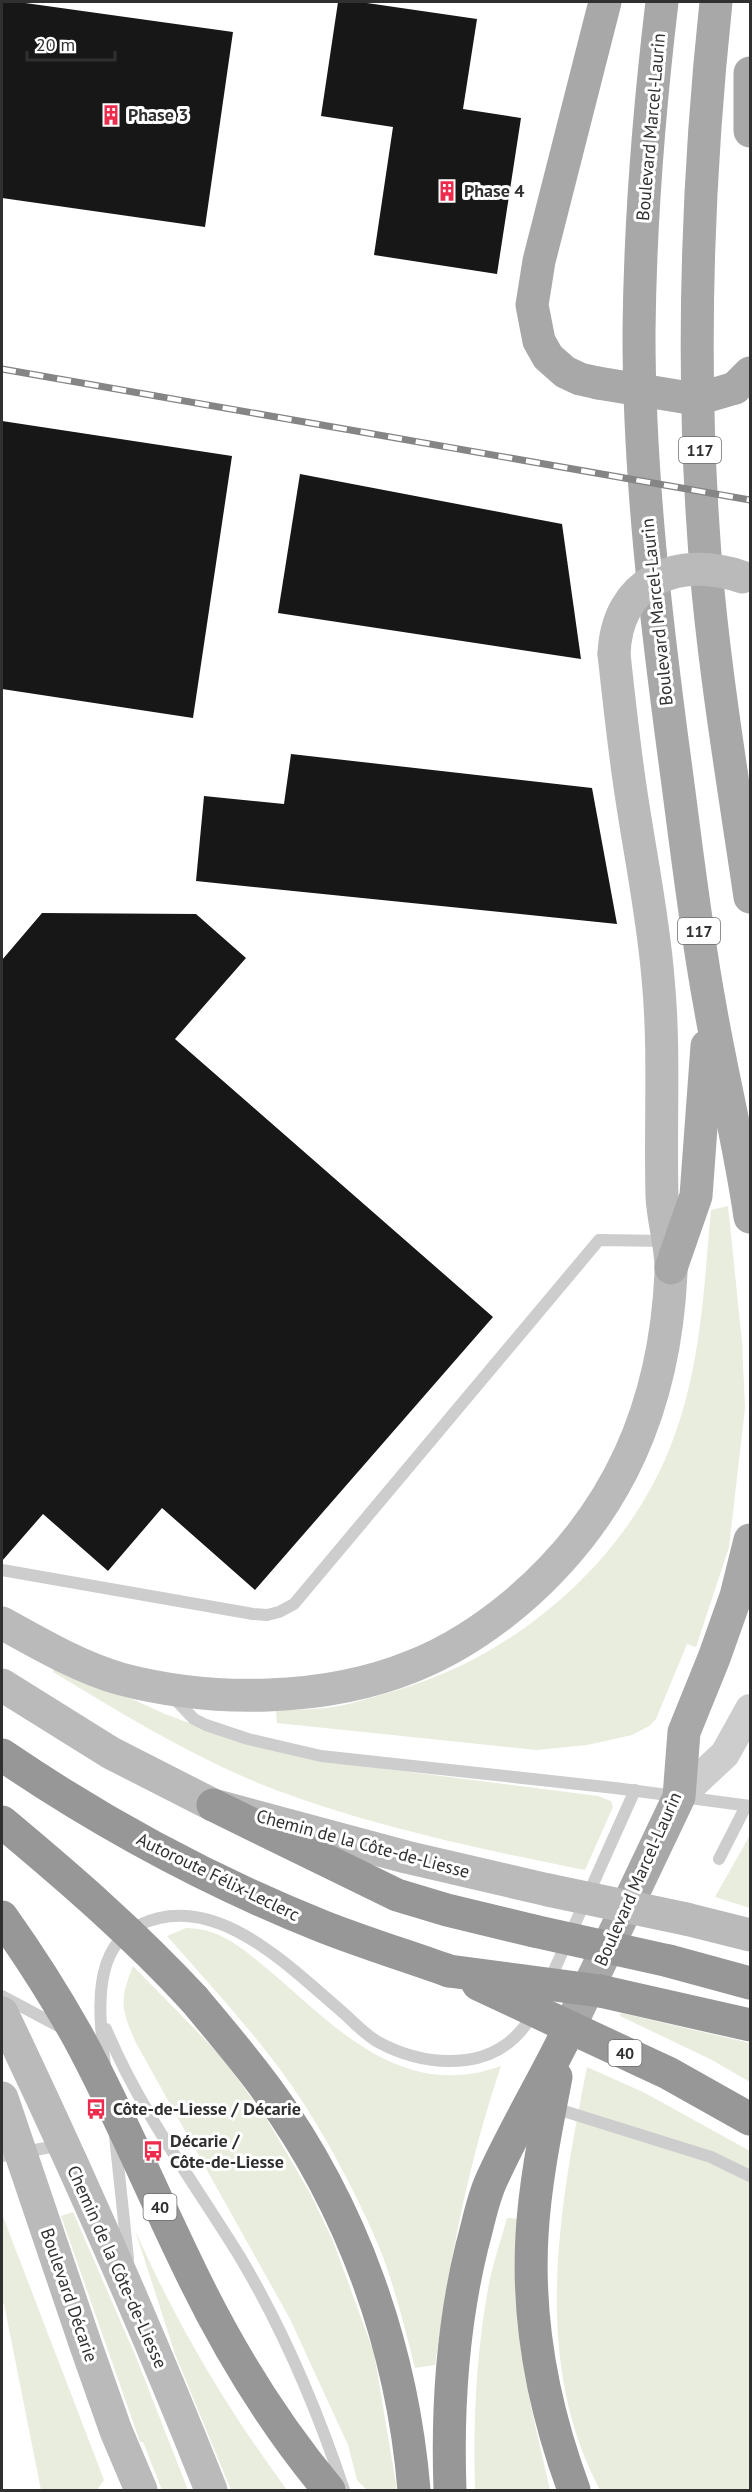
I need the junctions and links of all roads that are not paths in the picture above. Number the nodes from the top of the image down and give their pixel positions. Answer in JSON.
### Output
{"nodes":[{"id":1,"x":605,"y":2,"type":"edge"},
{"id":2,"x":662,"y":2,"type":"edge"},
{"id":3,"x":716,"y":2,"type":"edge"},
{"id":4,"x":750,"y":73,"type":"edge"},
{"id":5,"x":750,"y":131,"type":"edge"},
{"id":6,"x":742,"y":381,"type":"edge"},
{"id":7,"x":746,"y":580,"type":"edge"},
{"id":8,"x":750,"y":897,"type":"edge"},
{"id":9,"x":710,"y":1005,"type":"junction"},
{"id":10,"x":750,"y":1217,"type":"edge"},
{"id":11,"x":670,"y":1254,"type":"junction"},
{"id":12,"x":750,"y":1540,"type":"edge"},
{"id":13,"x":2,"y":1570,"type":"edge"},
{"id":14,"x":2,"y":1623,"type":"edge"},
{"id":15,"x":2,"y":1685,"type":"edge"},
{"id":16,"x":163,"y":1687,"type":"junction"},
{"id":17,"x":750,"y":1709,"type":"edge"},
{"id":18,"x":2,"y":1755,"type":"edge"},
{"id":19,"x":634,"y":1790,"type":"junction"},
{"id":20,"x":679,"y":1797,"type":"junction"},
{"id":21,"x":213,"y":1805,"type":"junction"},
{"id":22,"x":748,"y":1806,"type":"edge"},
{"id":23,"x":2,"y":1822,"type":"edge"},
{"id":24,"x":719,"y":1859,"type":"dead end"},
{"id":25,"x":2,"y":1917,"type":"edge"},
{"id":26,"x":750,"y":1935,"type":"edge"},
{"id":27,"x":449,"y":1971,"type":"junction"},
{"id":28,"x":750,"y":1983,"type":"edge"},
{"id":29,"x":2,"y":1996,"type":"edge"},
{"id":30,"x":102,"y":2007,"type":"junction"},
{"id":31,"x":2,"y":2013,"type":"edge"},
{"id":32,"x":750,"y":2025,"type":"edge"},
{"id":33,"x":562,"y":2043,"type":"joint"},
{"id":34,"x":104,"y":2059,"type":"junction"},
{"id":35,"x":134,"y":2087,"type":"junction"},
{"id":36,"x":2,"y":2098,"type":"edge"},
{"id":37,"x":541,"y":2105,"type":"junction"},
{"id":38,"x":750,"y":2119,"type":"edge"},
{"id":39,"x":63,"y":2145,"type":"junction"},
{"id":40,"x":11,"y":2154,"type":"edge"},
{"id":41,"x":750,"y":2176,"type":"edge"},
{"id":42,"x":131,"y":2295,"type":"junction"},
{"id":43,"x":141,"y":2490,"type":"edge"},
{"id":44,"x":211,"y":2490,"type":"edge"},
{"id":45,"x":329,"y":2490,"type":"edge"},
{"id":46,"x":344,"y":2490,"type":"edge"},
{"id":47,"x":414,"y":2490,"type":"edge"},
{"id":48,"x":450,"y":2490,"type":"edge"},
{"id":49,"x":574,"y":2490,"type":"edge"}],
"edges":[{"from":1,"to":6,"type":"main road","bridge":true},
{"from":2,"to":9,"type":"main road","name":"Boulevard Marcel-Laurin","number":"117"},
{"from":3,"to":8,"type":"main road","number":"117"},
{"from":4,"to":5,"type":"main road"},
{"from":7,"to":11,"type":"main road","bridge":true},
{"from":9,"to":10,"type":"main road","name":"Boulevard Marcel-Laurin"},
{"from":9,"to":11,"type":"main road"},
{"from":11,"to":13,"type":"lane"},
{"from":11,"to":16,"type":"main road"},
{"from":12,"to":20,"type":"main road","name":"Boulevard Marcel-Laurin"},
{"from":14,"to":16,"type":"main road"},
{"from":15,"to":21,"type":"main road","name":"Chemin de la Côte-de-Liesse"},
{"from":16,"to":19,"type":"lane"},
{"from":17,"to":20,"type":"street"},
{"from":18,"to":27,"type":"highway","name":"Autoroute Félix-Leclerc","number":"40"},
{"from":19,"to":20,"type":"lane"},
{"from":19,"to":30,"type":"lane"},
{"from":20,"to":22,"type":"lane"},
{"from":20,"to":33,"type":"main road","name":"Boulevard Marcel-Laurin"},
{"from":21,"to":26,"type":"main road","name":"Chemin de la Côte-de-Liesse","bridge":true},
{"from":21,"to":28,"type":"highway","bridge":true},
{"from":22,"to":24,"type":"lane"},
{"from":23,"to":47,"type":"highway","bridge":true},
{"from":25,"to":45,"type":"highway","number":"40","bridge":true},
{"from":27,"to":32,"type":"highway","bridge":true},
{"from":27,"to":38,"type":"highway","number":"40","bridge":true},
{"from":29,"to":34,"type":"lane"},
{"from":30,"to":34,"type":"lane"},
{"from":30,"to":35,"type":"lane"},
{"from":31,"to":39,"type":"main road","name":"Chemin de la Côte-de-Liesse"},
{"from":33,"to":37,"type":"highway"},
{"from":34,"to":35,"type":"lane"},
{"from":34,"to":42,"type":"lane"},
{"from":35,"to":46,"type":"lane"},
{"from":36,"to":40,"type":"main road","name":"Boulevard Décarie"},
{"from":37,"to":41,"type":"lane"},
{"from":37,"to":48,"type":"highway"},
{"from":37,"to":49,"type":"highway"},
{"from":39,"to":40,"type":"lane"},
{"from":39,"to":42,"type":"main road","name":"Chemin de la Côte-de-Liesse"},
{"from":40,"to":43,"type":"main road","name":"Boulevard Décarie"},
{"from":42,"to":44,"type":"main road","name":"Chemin de la Côte-de-Liesse"}]}
